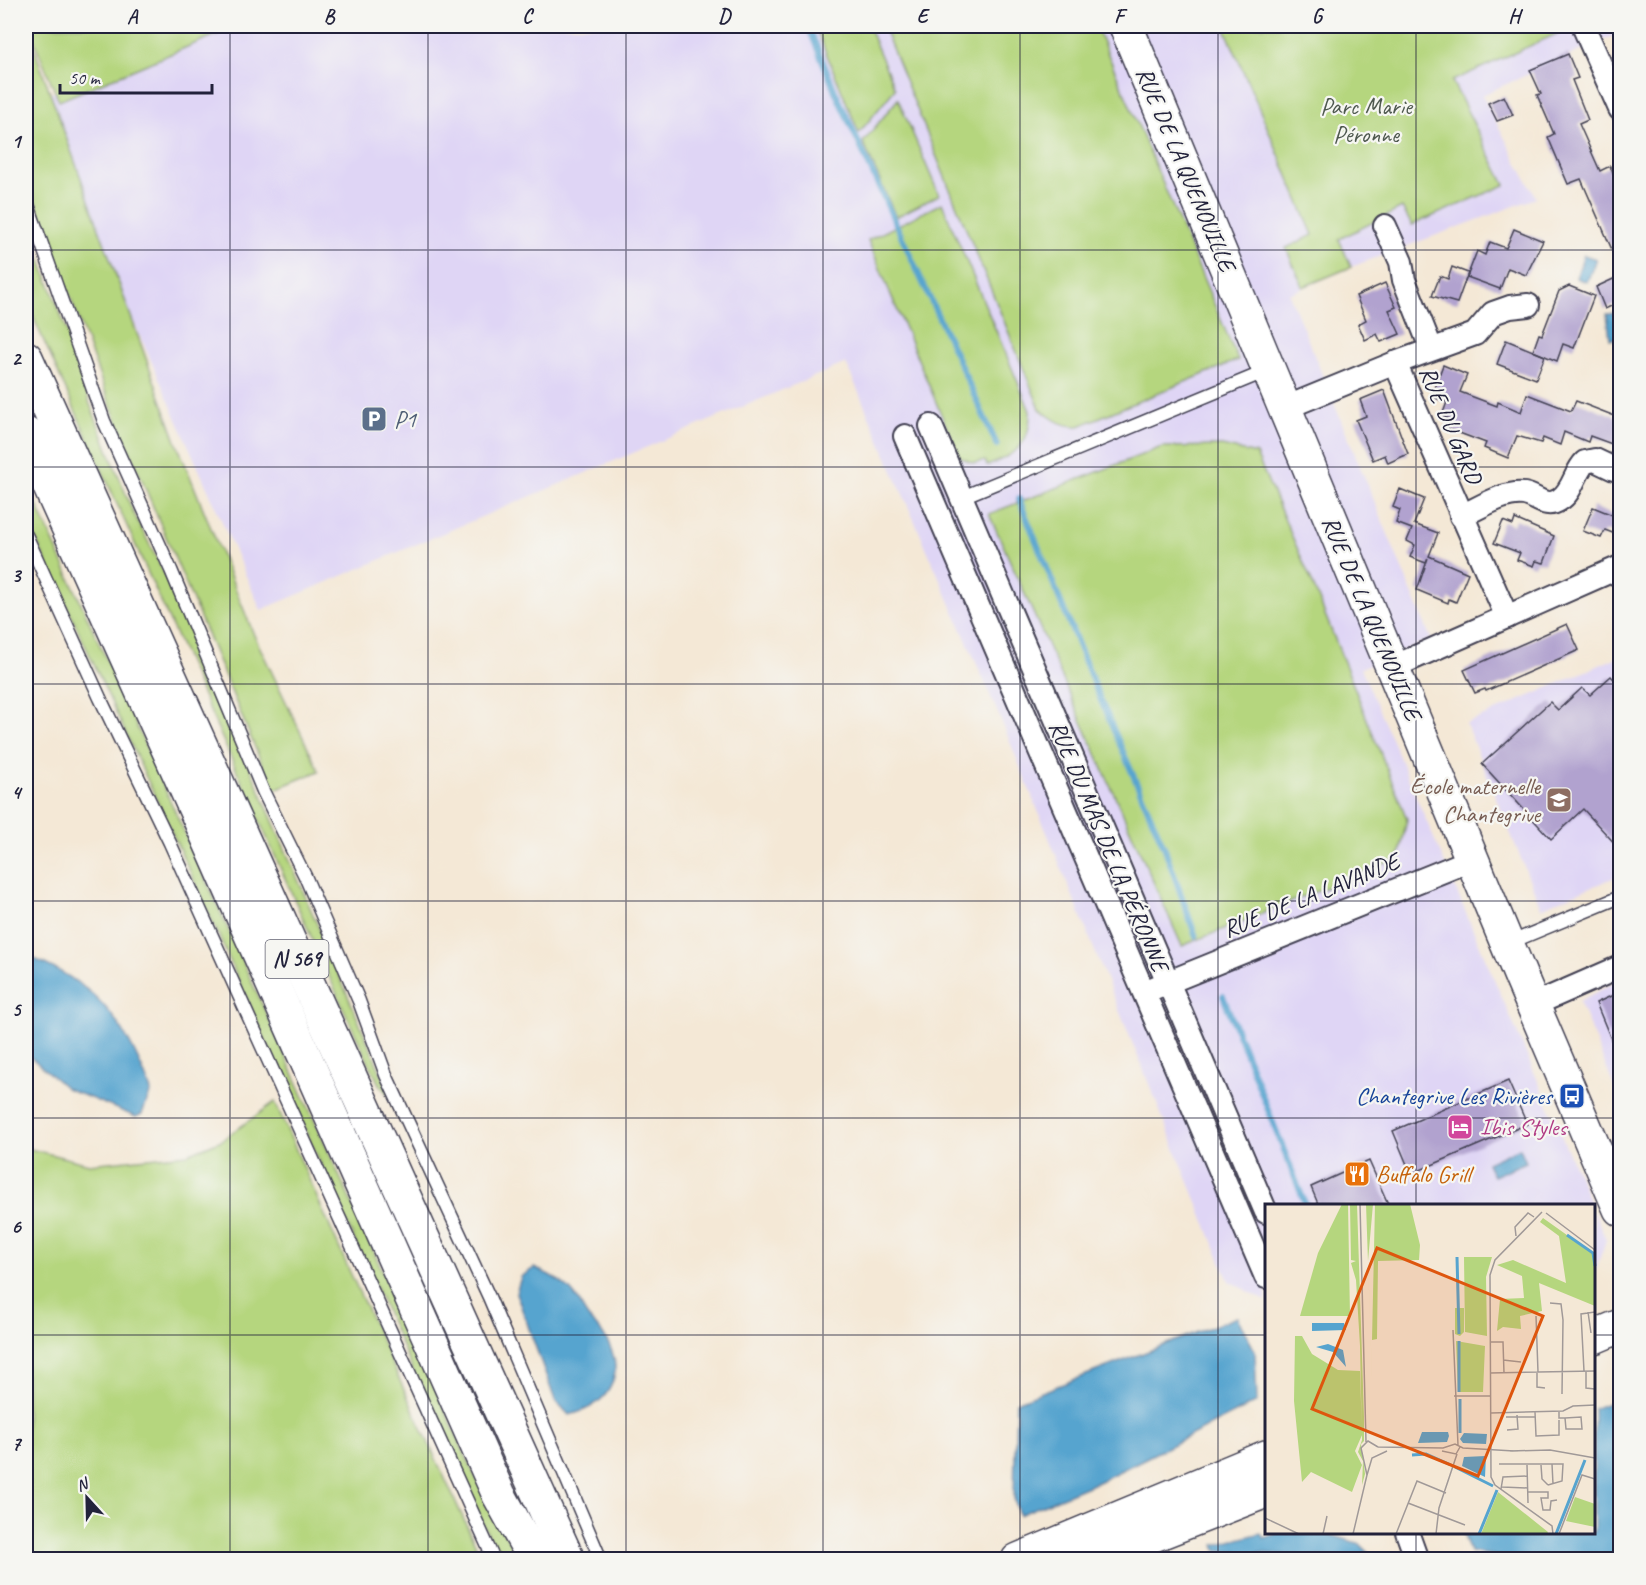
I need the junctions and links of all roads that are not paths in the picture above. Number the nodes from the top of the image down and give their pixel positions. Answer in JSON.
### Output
{"nodes":[{"id":1,"x":1126,"y":26,"type":"edge"},
{"id":2,"x":1585,"y":30,"type":"dead end"},
{"id":3,"x":1620,"y":109,"type":"edge"},
{"id":4,"x":26,"y":199,"type":"edge"},
{"id":5,"x":1385,"y":226,"type":"dead end"},
{"id":6,"x":1528,"y":305,"type":"dead end"},
{"id":7,"x":1431,"y":348,"type":"junction"},
{"id":8,"x":26,"y":358,"type":"edge"},
{"id":9,"x":1395,"y":363,"type":"junction"},
{"id":10,"x":1269,"y":370,"type":"junction"},
{"id":11,"x":1286,"y":408,"type":"junction"},
{"id":12,"x":931,"y":426,"type":"dead end"},
{"id":13,"x":26,"y":434,"type":"edge"},
{"id":14,"x":905,"y":436,"type":"dead end"},
{"id":15,"x":1614,"y":469,"type":"dead end"},
{"id":16,"x":960,"y":498,"type":"junction"},
{"id":17,"x":1461,"y":516,"type":"junction"},
{"id":18,"x":26,"y":535,"type":"edge"},
{"id":19,"x":1620,"y":567,"type":"edge"},
{"id":20,"x":1507,"y":617,"type":"junction"},
{"id":21,"x":1393,"y":668,"type":"junction"},
{"id":22,"x":1473,"y":860,"type":"junction"},
{"id":23,"x":1620,"y":897,"type":"edge"},
{"id":24,"x":1508,"y":943,"type":"junction"},
{"id":25,"x":1620,"y":967,"type":"edge"},
{"id":26,"x":1168,"y":982,"type":"junction"},
{"id":27,"x":1142,"y":993,"type":"junction"},
{"id":28,"x":1533,"y":1005,"type":"junction"},
{"id":29,"x":1620,"y":1209,"type":"edge"},
{"id":30,"x":1265,"y":1210,"type":"edge"},
{"id":31,"x":1265,"y":1274,"type":"edge"},
{"id":32,"x":1620,"y":1326,"type":"edge"},
{"id":33,"x":1595,"y":1336,"type":"edge"},
{"id":34,"x":1620,"y":1349,"type":"edge"},
{"id":35,"x":1595,"y":1358,"type":"edge"},
{"id":36,"x":1265,"y":1436,"type":"edge"},
{"id":37,"x":1265,"y":1457,"type":"edge"},
{"id":38,"x":1265,"y":1491,"type":"edge"},
{"id":39,"x":1134,"y":1512,"type":"junction"},
{"id":40,"x":1407,"y":1534,"type":"edge"},
{"id":41,"x":494,"y":1560,"type":"edge"},
{"id":42,"x":535,"y":1560,"type":"edge"},
{"id":43,"x":568,"y":1560,"type":"edge"},
{"id":44,"x":601,"y":1560,"type":"edge"},
{"id":45,"x":1018,"y":1560,"type":"edge"},
{"id":46,"x":1090,"y":1560,"type":"edge"},
{"id":47,"x":1417,"y":1560,"type":"edge"}],
"edges":[{"from":1,"to":10,"type":"main road","name":"RUE DE LA QUENOUILLE"},
{"from":2,"to":3,"type":"street"},
{"from":4,"to":44,"type":"lane"},
{"from":5,"to":7,"type":"street"},
{"from":6,"to":7,"type":"street"},
{"from":7,"to":9,"type":"street"},
{"from":8,"to":43,"type":"main road","number":"N 569"},
{"from":9,"to":11,"type":"street","name":"RUE DU GARD"},
{"from":9,"to":17,"type":"street","name":"RUE DU GARD"},
{"from":10,"to":11,"type":"main road","name":"RUE DE LA QUENOUILLE"},
{"from":10,"to":16,"type":"lane"},
{"from":11,"to":21,"type":"main road","name":"RUE DE LA QUENOUILLE"},
{"from":12,"to":16,"type":"street","name":"RUE DU MAS DE LA PÉRONNE"},
{"from":13,"to":42,"type":"main road","number":"N 569"},
{"from":14,"to":27,"type":"street","name":"RUE DU MAS DE LA PÉRONNE"},
{"from":15,"to":17,"type":"street"},
{"from":16,"to":26,"type":"street","name":"RUE DU MAS DE LA PÉRONNE"},
{"from":17,"to":20,"type":"street","name":"RUE DU GARD"},
{"from":18,"to":41,"type":"lane"},
{"from":19,"to":20,"type":"street"},
{"from":20,"to":21,"type":"street"},
{"from":21,"to":22,"type":"main road","name":"RUE DE LA QUENOUILLE"},
{"from":22,"to":24,"type":"main road","name":"RUE DE LA QUENOUILLE"},
{"from":22,"to":26,"type":"street","name":"RUE DE LA LAVANDE"},
{"from":23,"to":24,"type":"lane"},
{"from":24,"to":28,"type":"main road","name":"RUE DE LA QUENOUILLE"},
{"from":25,"to":28,"type":"street"},
{"from":26,"to":27,"type":"street","name":"RUE DE LA LAVANDE"},
{"from":26,"to":30,"type":"street","name":"RUE DU MAS DE LA PÉRONNE"},
{"from":27,"to":31,"type":"street","name":"RUE DU MAS DE LA PÉRONNE"},
{"from":28,"to":29,"type":"main road","name":"RUE DE LA QUENOUILLE"},
{"from":32,"to":33,"type":"main road"},
{"from":34,"to":35,"type":"main road"},
{"from":36,"to":39,"type":"main road"},
{"from":37,"to":39,"type":"main road"},
{"from":38,"to":46,"type":"main road"},
{"from":39,"to":45,"type":"main road"},
{"from":40,"to":47,"type":"street"}]}
